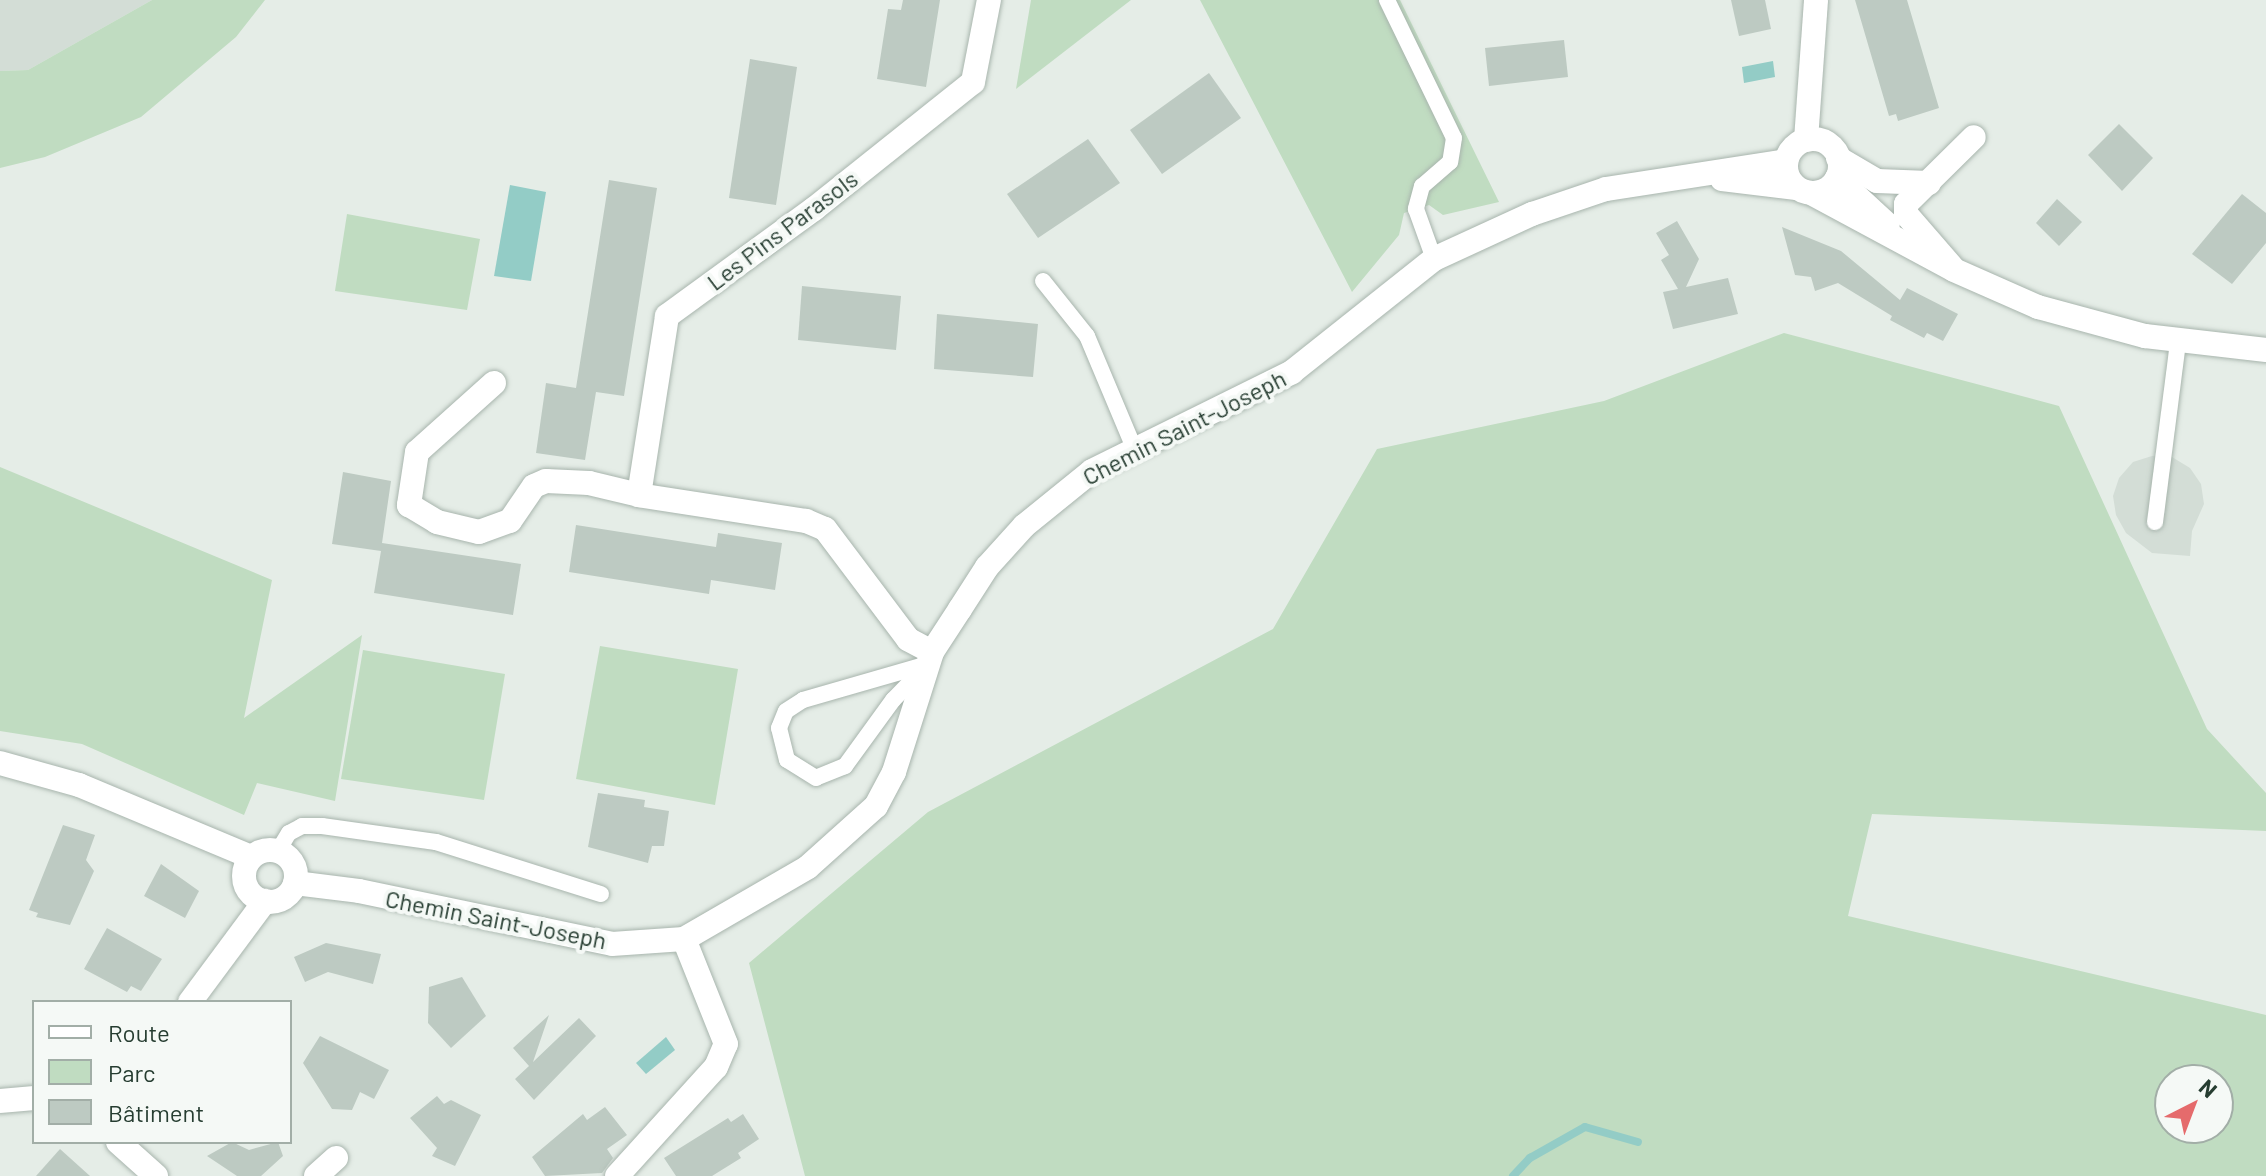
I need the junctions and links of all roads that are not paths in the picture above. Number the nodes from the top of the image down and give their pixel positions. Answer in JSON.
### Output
{"nodes":[{"id":1,"x":989,"y":0,"type":"edge"},
{"id":2,"x":1387,"y":0,"type":"edge"},
{"id":3,"x":1816,"y":0,"type":"edge"},
{"id":4,"x":1974,"y":137,"type":"dead end"},
{"id":5,"x":1806,"y":140,"type":"junction"},
{"id":6,"x":1786,"y":161,"type":"junction"},
{"id":7,"x":1837,"y":168,"type":"junction"},
{"id":8,"x":1680,"y":175,"type":"junction"},
{"id":9,"x":1929,"y":183,"type":"junction"},
{"id":10,"x":1804,"y":190,"type":"junction"},
{"id":11,"x":1908,"y":244,"type":"junction"},
{"id":12,"x":1434,"y":259,"type":"junction"},
{"id":13,"x":1954,"y":270,"type":"junction"},
{"id":14,"x":1043,"y":281,"type":"dead end"},
{"id":15,"x":2178,"y":343,"type":"junction"},
{"id":16,"x":2266,"y":350,"type":"edge"},
{"id":17,"x":494,"y":383,"type":"dead end"},
{"id":18,"x":1135,"y":450,"type":"junction"},
{"id":19,"x":639,"y":495,"type":"junction"},
{"id":20,"x":2155,"y":522,"type":"dead end"},
{"id":21,"x":930,"y":658,"type":"junction"},
{"id":22,"x":0,"y":763,"type":"edge"},
{"id":23,"x":278,"y":851,"type":"junction"},
{"id":24,"x":251,"y":857,"type":"junction"},
{"id":25,"x":295,"y":883,"type":"junction"},
{"id":26,"x":601,"y":894,"type":"dead end"},
{"id":27,"x":265,"y":901,"type":"junction"},
{"id":28,"x":684,"y":939,"type":"junction"},
{"id":29,"x":191,"y":1000,"type":"edge"},
{"id":30,"x":32,"y":1098,"type":"edge"},
{"id":31,"x":0,"y":1101,"type":"edge"},
{"id":32,"x":120,"y":1144,"type":"edge"},
{"id":33,"x":336,"y":1158,"type":"dead end"},
{"id":34,"x":156,"y":1176,"type":"edge"},
{"id":35,"x":316,"y":1176,"type":"edge"},
{"id":36,"x":617,"y":1176,"type":"edge"}],
"edges":[{"from":1,"to":19,"type":"main road","name":"Les Pins Parasols"},
{"from":2,"to":12,"type":"lane"},
{"from":3,"to":5,"type":"main road"},
{"from":4,"to":9,"type":"main road"},
{"from":5,"to":6,"type":"main road"},
{"from":5,"to":7,"type":"main road"},
{"from":6,"to":8,"type":"main road","name":"Chemin Saint-Joseph"},
{"from":6,"to":10,"type":"main road"},
{"from":7,"to":9,"type":"main road"},
{"from":7,"to":10,"type":"main road"},
{"from":7,"to":11,"type":"main road","name":"Chemin Saint-Joseph"},
{"from":8,"to":10,"type":"main road","name":"Chemin Saint-Joseph"},
{"from":8,"to":12,"type":"main road","name":"Chemin Saint-Joseph"},
{"from":9,"to":13,"type":"main road"},
{"from":10,"to":11,"type":"main road","name":"Chemin Saint-Joseph"},
{"from":11,"to":13,"type":"main road","name":"Chemin Saint-Joseph"},
{"from":12,"to":18,"type":"main road","name":"Chemin Saint-Joseph"},
{"from":13,"to":15,"type":"main road","name":"Chemin Saint-Joseph"},
{"from":14,"to":18,"type":"lane"},
{"from":15,"to":16,"type":"main road","name":"Chemin Saint-Joseph"},
{"from":15,"to":20,"type":"lane"},
{"from":17,"to":19,"type":"main road"},
{"from":18,"to":21,"type":"main road","name":"Chemin Saint-Joseph"},
{"from":19,"to":21,"type":"main road"},
{"from":21,"to":21,"type":"lane"},
{"from":21,"to":28,"type":"main road","name":"Chemin Saint-Joseph"},
{"from":22,"to":24,"type":"main road"},
{"from":23,"to":24,"type":"main road"},
{"from":23,"to":25,"type":"main road"},
{"from":23,"to":26,"type":"lane"},
{"from":24,"to":27,"type":"main road"},
{"from":25,"to":27,"type":"main road"},
{"from":25,"to":28,"type":"main road","name":"Chemin Saint-Joseph"},
{"from":27,"to":29,"type":"main road"},
{"from":28,"to":36,"type":"main road"},
{"from":30,"to":31,"type":"main road"},
{"from":32,"to":34,"type":"main road"},
{"from":33,"to":35,"type":"main road"}]}
